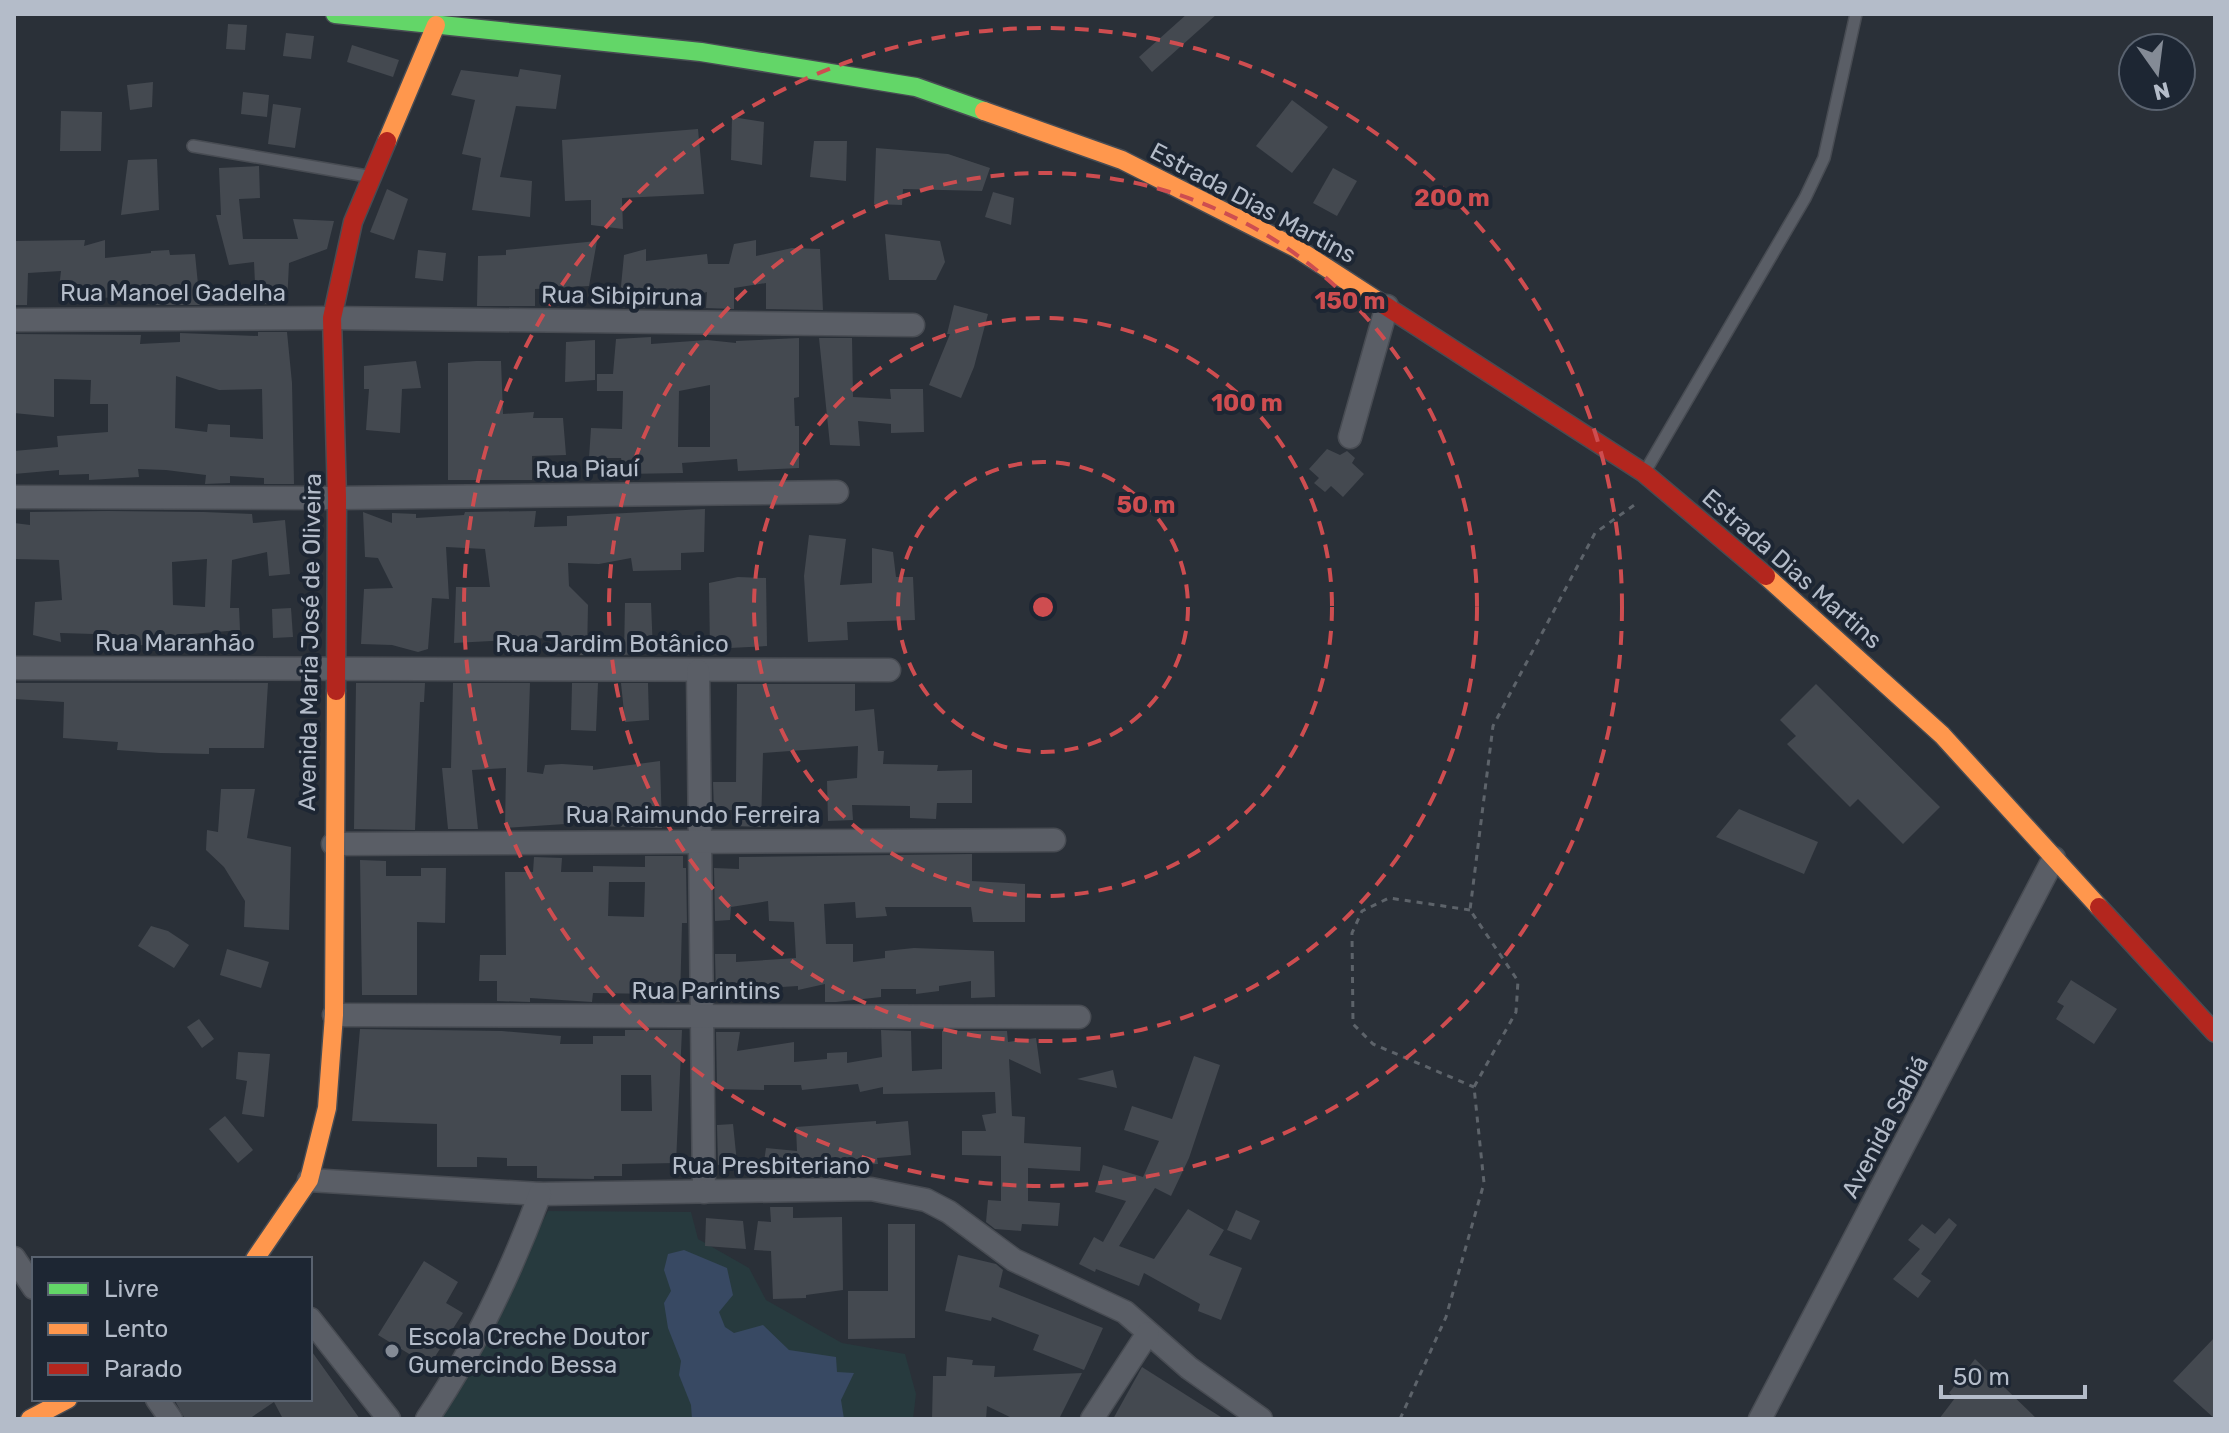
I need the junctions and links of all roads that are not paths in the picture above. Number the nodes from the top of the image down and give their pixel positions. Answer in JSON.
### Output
{"nodes":[{"id":1,"x":335,"y":14,"type":"edge"},
{"id":2,"x":1856,"y":14,"type":"edge"},
{"id":3,"x":438,"y":20,"type":"edge"},
{"id":4,"x":193,"y":146,"type":"dead end"},
{"id":5,"x":372,"y":177,"type":"junction"},
{"id":6,"x":1387,"y":306,"type":"junction"},
{"id":7,"x":332,"y":318,"type":"junction"},
{"id":8,"x":14,"y":320,"type":"edge"},
{"id":9,"x":913,"y":325,"type":"dead end"},
{"id":10,"x":1350,"y":437,"type":"dead end"},
{"id":11,"x":1644,"y":473,"type":"junction"},
{"id":12,"x":837,"y":492,"type":"dead end"},
{"id":13,"x":14,"y":497,"type":"edge"},
{"id":14,"x":337,"y":498,"type":"junction"},
{"id":15,"x":14,"y":668,"type":"edge"},
{"id":16,"x":335,"y":669,"type":"junction"},
{"id":17,"x":889,"y":670,"type":"dead end"},
{"id":18,"x":698,"y":671,"type":"junction"},
{"id":19,"x":702,"y":840,"type":"junction"},
{"id":20,"x":1054,"y":840,"type":"dead end"},
{"id":21,"x":333,"y":844,"type":"junction"},
{"id":22,"x":2054,"y":858,"type":"junction"},
{"id":23,"x":334,"y":1015,"type":"junction"},
{"id":24,"x":701,"y":1017,"type":"junction"},
{"id":25,"x":1079,"y":1017,"type":"dead end"},
{"id":26,"x":2215,"y":1033,"type":"edge"},
{"id":27,"x":309,"y":1180,"type":"junction"},
{"id":28,"x":704,"y":1192,"type":"junction"},
{"id":29,"x":540,"y":1194,"type":"junction"},
{"id":30,"x":259,"y":1257,"type":"edge"},
{"id":31,"x":14,"y":1258,"type":"edge"},
{"id":32,"x":32,"y":1285,"type":"edge"},
{"id":33,"x":312,"y":1322,"type":"edge"},
{"id":34,"x":1148,"y":1333,"type":"junction"},
{"id":35,"x":64,"y":1401,"type":"edge"},
{"id":36,"x":158,"y":1401,"type":"edge"},
{"id":37,"x":30,"y":1419,"type":"edge"},
{"id":38,"x":171,"y":1419,"type":"edge"},
{"id":39,"x":389,"y":1419,"type":"edge"},
{"id":40,"x":427,"y":1419,"type":"edge"},
{"id":41,"x":1092,"y":1419,"type":"edge"},
{"id":42,"x":1261,"y":1419,"type":"edge"},
{"id":43,"x":1760,"y":1419,"type":"edge"}],
"edges":[{"from":1,"to":3,"type":"street","name":"Estrada Dias Martins"},
{"from":2,"to":11,"type":"lane"},
{"from":3,"to":5,"type":"street","name":"Avenida Maria José de Oliveira"},
{"from":3,"to":6,"type":"street","name":"Estrada Dias Martins"},
{"from":4,"to":5,"type":"lane"},
{"from":5,"to":7,"type":"street","name":"Avenida Maria José de Oliveira"},
{"from":6,"to":10,"type":"street"},
{"from":6,"to":11,"type":"street","name":"Estrada Dias Martins"},
{"from":7,"to":8,"type":"street","name":"Rua Manoel Gadelha"},
{"from":7,"to":9,"type":"street","name":"Rua Sibipiruna"},
{"from":7,"to":14,"type":"street","name":"Avenida Maria José de Oliveira"},
{"from":11,"to":22,"type":"street","name":"Estrada Dias Martins"},
{"from":12,"to":14,"type":"street","name":"Rua Piauí"},
{"from":13,"to":14,"type":"street","name":"Rua Piauí"},
{"from":14,"to":16,"type":"street","name":"Avenida Maria José de Oliveira"},
{"from":15,"to":16,"type":"street","name":"Rua Maranhão"},
{"from":16,"to":18,"type":"street","name":"Rua Jardim Botânico"},
{"from":16,"to":21,"type":"street","name":"Avenida Maria José de Oliveira"},
{"from":17,"to":18,"type":"street","name":"Rua Jardim Botânico"},
{"from":18,"to":19,"type":"street"},
{"from":19,"to":20,"type":"street","name":"Rua Raimundo Ferreira"},
{"from":19,"to":21,"type":"street","name":"Rua Raimundo Ferreira"},
{"from":19,"to":24,"type":"street"},
{"from":21,"to":23,"type":"street","name":"Avenida Maria José de Oliveira"},
{"from":22,"to":26,"type":"street","name":"Estrada Dias Martins"},
{"from":22,"to":43,"type":"street","name":"Avenida Sabiá"},
{"from":23,"to":24,"type":"street","name":"Rua Parintins"},
{"from":23,"to":27,"type":"street","name":"Avenida Maria José de Oliveira"},
{"from":24,"to":25,"type":"street","name":"Rua Parintins"},
{"from":24,"to":28,"type":"street"},
{"from":27,"to":29,"type":"street","name":"Rua Presbiteriano"},
{"from":27,"to":30,"type":"street","name":"Avenida Maria José de Oliveira"},
{"from":28,"to":29,"type":"street","name":"Rua Presbiteriano"},
{"from":28,"to":34,"type":"street","name":"Rua Presbiteriano"},
{"from":29,"to":40,"type":"street"},
{"from":31,"to":32,"type":"street"},
{"from":33,"to":39,"type":"street"},
{"from":34,"to":41,"type":"street"},
{"from":34,"to":42,"type":"street","name":"Rua Presbiteriano"},
{"from":35,"to":37,"type":"street"},
{"from":36,"to":38,"type":"street"}]}
